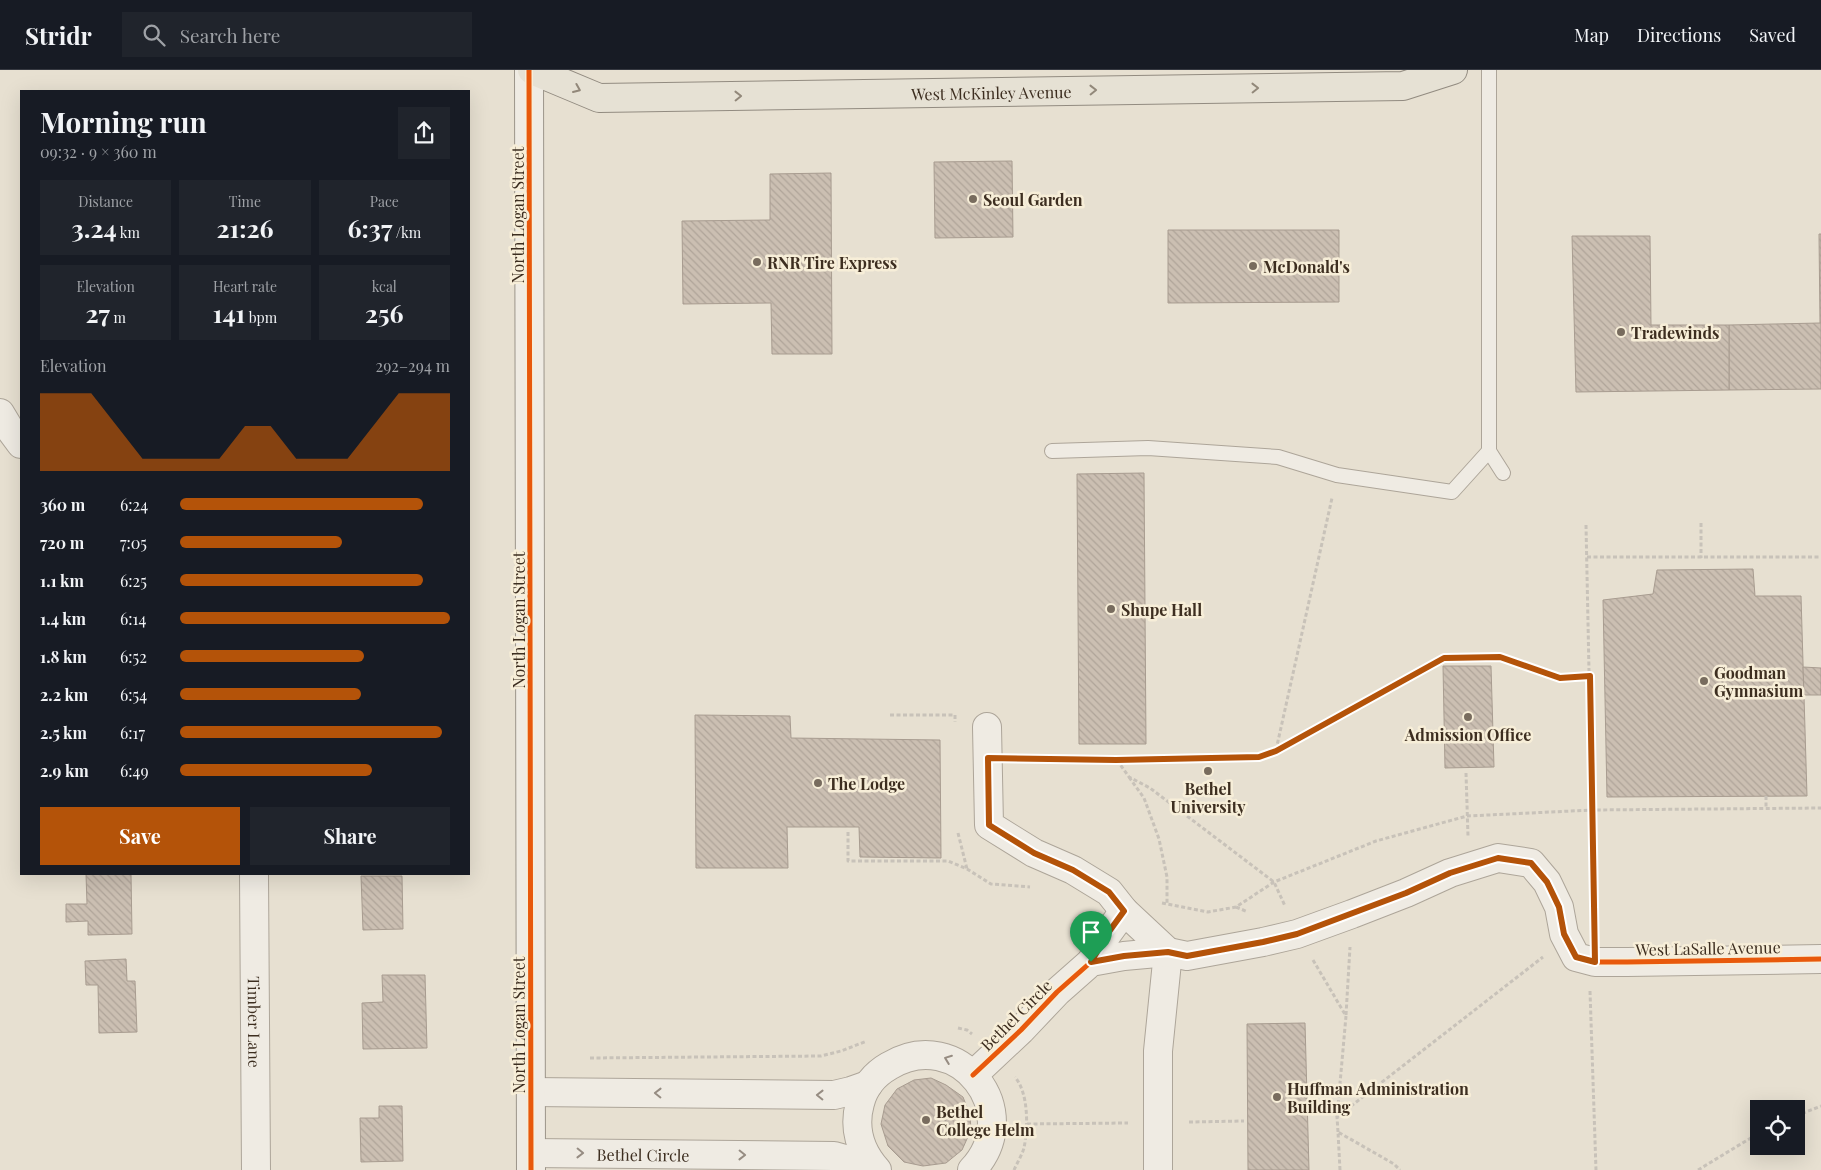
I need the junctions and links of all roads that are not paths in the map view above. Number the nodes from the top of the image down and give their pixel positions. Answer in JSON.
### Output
{"nodes":[{"id":1,"x":531,"y":70,"type":"edge"},
{"id":2,"x":1453,"y":70,"type":"edge"},
{"id":3,"x":1489,"y":70,"type":"edge"},
{"id":4,"x":0,"y":413,"type":"edge"},
{"id":5,"x":20,"y":443,"type":"edge"},
{"id":6,"x":1052,"y":450,"type":"dead end"},
{"id":7,"x":1489,"y":451,"type":"junction"},
{"id":8,"x":1504,"y":473,"type":"dead end"},
{"id":9,"x":987,"y":727,"type":"dead end"},
{"id":10,"x":254,"y":875,"type":"edge"},
{"id":11,"x":1124,"y":911,"type":"junction"},
{"id":12,"x":1168,"y":952,"type":"junction"},
{"id":13,"x":1821,"y":959,"type":"edge"},
{"id":14,"x":1091,"y":962,"type":"junction"},
{"id":15,"x":973,"y":1075,"type":"junction"},
{"id":16,"x":868,"y":1085,"type":"junction"},
{"id":17,"x":531,"y":1092,"type":"junction"},
{"id":18,"x":531,"y":1161,"type":"edge"},
{"id":19,"x":256,"y":1170,"type":"edge"},
{"id":20,"x":876,"y":1170,"type":"edge"},
{"id":21,"x":972,"y":1170,"type":"edge"},
{"id":22,"x":1158,"y":1170,"type":"edge"}],
"edges":[{"from":1,"to":2,"type":"main road","name":"West McKinley Avenue","one_way":true},
{"from":1,"to":17,"type":"street","name":"North Logan Street"},
{"from":3,"to":7,"type":"lane"},
{"from":4,"to":5,"type":"street"},
{"from":6,"to":7,"type":"lane"},
{"from":7,"to":8,"type":"lane"},
{"from":9,"to":11,"type":"street"},
{"from":10,"to":19,"type":"street","name":"Timber Lane"},
{"from":11,"to":12,"type":"street"},
{"from":11,"to":14,"type":"street"},
{"from":12,"to":13,"type":"street","name":"West LaSalle Avenue"},
{"from":12,"to":14,"type":"street"},
{"from":12,"to":22,"type":"street"},
{"from":14,"to":15,"type":"street","name":"Bethel Circle"},
{"from":15,"to":16,"type":"street","name":"Bethel Circle","one_way":true},
{"from":15,"to":21,"type":"street","name":"Bethel Circle"},
{"from":16,"to":17,"type":"street","name":"Bethel Circle","one_way":true},
{"from":16,"to":20,"type":"street","name":"Bethel Circle"},
{"from":17,"to":18,"type":"street","name":"North Logan Street"},
{"from":18,"to":20,"type":"street","name":"Bethel Circle","one_way":true}]}
